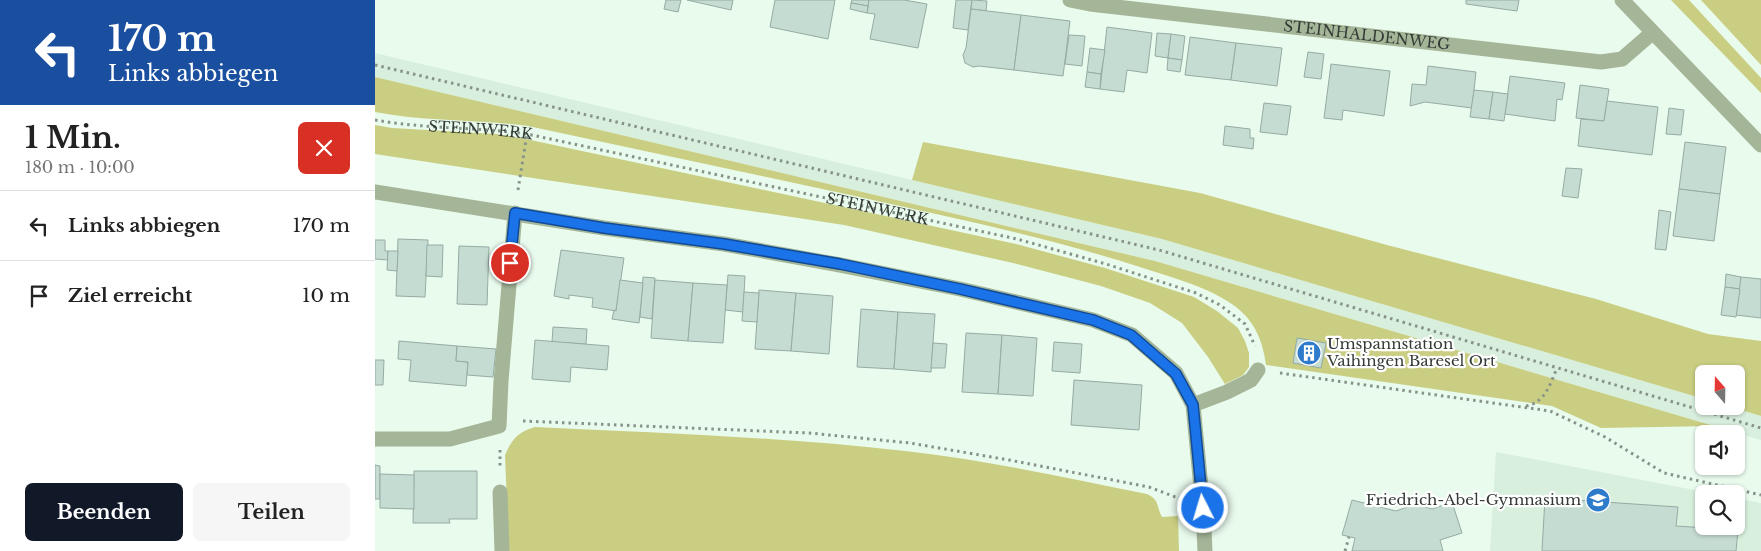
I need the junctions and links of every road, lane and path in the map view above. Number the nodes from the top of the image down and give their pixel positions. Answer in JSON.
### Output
{"nodes":[{"id":1,"x":1070,"y":0,"type":"edge"},
{"id":2,"x":1622,"y":0,"type":"edge"},
{"id":3,"x":1652,"y":33,"type":"junction"},
{"id":4,"x":375,"y":65,"type":"edge"},
{"id":5,"x":375,"y":120,"type":"edge"},
{"id":6,"x":527,"y":134,"type":"junction"},
{"id":7,"x":1761,"y":145,"type":"edge"},
{"id":8,"x":520,"y":175,"type":"dead end"},
{"id":9,"x":375,"y":192,"type":"edge"},
{"id":10,"x":515,"y":213,"type":"junction"},
{"id":11,"x":1557,"y":368,"type":"junction"},
{"id":12,"x":1258,"y":370,"type":"junction"},
{"id":13,"x":1193,"y":405,"type":"junction"},
{"id":14,"x":1523,"y":407,"type":"junction"},
{"id":15,"x":499,"y":426,"type":"junction"},
{"id":16,"x":1761,"y":428,"type":"edge"},
{"id":17,"x":375,"y":439,"type":"edge"},
{"id":18,"x":500,"y":492,"type":"joint"},
{"id":19,"x":1761,"y":495,"type":"edge"},
{"id":20,"x":1203,"y":508,"type":"junction"},
{"id":21,"x":1349,"y":537,"type":"dead end"},
{"id":22,"x":501,"y":551,"type":"edge"},
{"id":23,"x":1205,"y":551,"type":"edge"},
{"id":24,"x":1345,"y":551,"type":"edge"}],
"edges":[{"from":1,"to":3,"type":"street","name":"STEINHALDENWEG"},
{"from":2,"to":3,"type":"street"},
{"from":3,"to":7,"type":"street"},
{"from":4,"to":11,"type":"path"},
{"from":5,"to":6,"type":"path","name":"STEINWERK"},
{"from":6,"to":8,"type":"path"},
{"from":6,"to":12,"type":"path","name":"STEINWERK"},
{"from":9,"to":10,"type":"street"},
{"from":10,"to":13,"type":"street"},
{"from":10,"to":15,"type":"street"},
{"from":11,"to":14,"type":"path"},
{"from":11,"to":16,"type":"path"},
{"from":12,"to":13,"type":"street"},
{"from":12,"to":14,"type":"path"},
{"from":13,"to":20,"type":"street"},
{"from":14,"to":19,"type":"path"},
{"from":15,"to":17,"type":"street"},
{"from":15,"to":18,"type":"path"},
{"from":15,"to":20,"type":"path"},
{"from":18,"to":22,"type":"street"},
{"from":20,"to":23,"type":"street"},
{"from":21,"to":24,"type":"path"}]}
